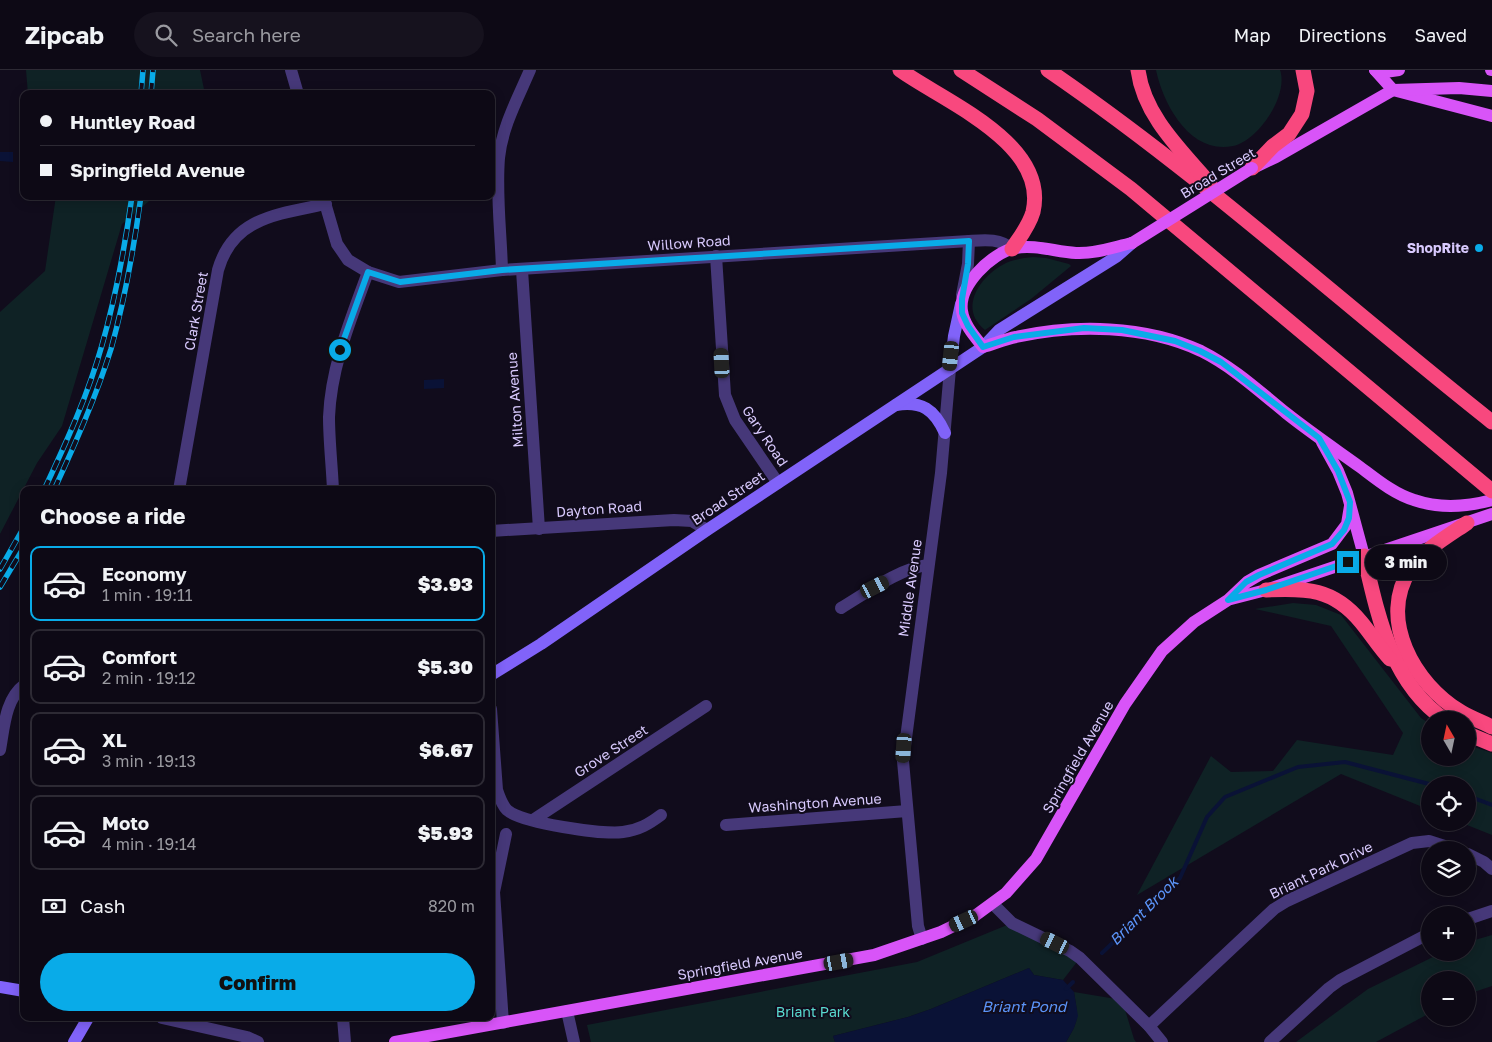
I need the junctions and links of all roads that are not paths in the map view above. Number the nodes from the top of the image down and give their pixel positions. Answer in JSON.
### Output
{"nodes":[{"id":1,"x":292,"y":70,"type":"edge"},
{"id":2,"x":530,"y":70,"type":"edge"},
{"id":3,"x":900,"y":70,"type":"edge"},
{"id":4,"x":961,"y":70,"type":"edge"},
{"id":5,"x":1048,"y":70,"type":"edge"},
{"id":6,"x":1138,"y":70,"type":"edge"},
{"id":7,"x":1303,"y":70,"type":"edge"},
{"id":8,"x":1375,"y":70,"type":"edge"},
{"id":9,"x":1399,"y":70,"type":"edge"},
{"id":10,"x":297,"y":90,"type":"edge"},
{"id":11,"x":1393,"y":90,"type":"junction"},
{"id":12,"x":1492,"y":91,"type":"edge"},
{"id":13,"x":1492,"y":116,"type":"edge"},
{"id":14,"x":1252,"y":168,"type":"junction"},
{"id":15,"x":324,"y":200,"type":"edge"},
{"id":16,"x":1235,"y":213,"type":"junction"},
{"id":17,"x":969,"y":241,"type":"junction"},
{"id":18,"x":1132,"y":243,"type":"junction"},
{"id":19,"x":1012,"y":249,"type":"junction"},
{"id":20,"x":716,"y":256,"type":"junction"},
{"id":21,"x":502,"y":270,"type":"junction"},
{"id":22,"x":522,"y":270,"type":"junction"},
{"id":23,"x":368,"y":272,"type":"junction"},
{"id":24,"x":962,"y":299,"type":"junction"},
{"id":25,"x":983,"y":347,"type":"junction"},
{"id":26,"x":950,"y":369,"type":"junction"},
{"id":27,"x":896,"y":405,"type":"junction"},
{"id":28,"x":1492,"y":422,"type":"edge"},
{"id":29,"x":945,"y":433,"type":"junction"},
{"id":30,"x":1319,"y":438,"type":"junction"},
{"id":31,"x":1455,"y":459,"type":"junction"},
{"id":32,"x":778,"y":483,"type":"junction"},
{"id":33,"x":1492,"y":484,"type":"edge"},
{"id":34,"x":180,"y":486,"type":"edge"},
{"id":35,"x":333,"y":486,"type":"edge"},
{"id":36,"x":1492,"y":491,"type":"edge"},
{"id":37,"x":1492,"y":500,"type":"edge"},
{"id":38,"x":1350,"y":506,"type":"junction"},
{"id":39,"x":1492,"y":514,"type":"edge"},
{"id":40,"x":1467,"y":523,"type":"junction"},
{"id":41,"x":539,"y":529,"type":"junction"},
{"id":42,"x":707,"y":530,"type":"junction"},
{"id":43,"x":495,"y":531,"type":"edge"},
{"id":44,"x":1364,"y":556,"type":"junction"},
{"id":45,"x":928,"y":565,"type":"junction"},
{"id":46,"x":1266,"y":590,"type":"junction"},
{"id":47,"x":1228,"y":600,"type":"junction"},
{"id":48,"x":841,"y":608,"type":"dead end"},
{"id":49,"x":1400,"y":671,"type":"junction"},
{"id":50,"x":495,"y":673,"type":"edge"},
{"id":51,"x":20,"y":689,"type":"edge"},
{"id":52,"x":706,"y":706,"type":"dead end"},
{"id":53,"x":1434,"y":711,"type":"edge"},
{"id":54,"x":1492,"y":727,"type":"edge"},
{"id":55,"x":1476,"y":737,"type":"edge"},
{"id":56,"x":1492,"y":744,"type":"edge"},
{"id":57,"x":0,"y":750,"type":"edge"},
{"id":58,"x":495,"y":778,"type":"edge"},
{"id":59,"x":907,"y":811,"type":"junction"},
{"id":60,"x":661,"y":815,"type":"dead end"},
{"id":61,"x":533,"y":820,"type":"junction"},
{"id":62,"x":726,"y":825,"type":"dead end"},
{"id":63,"x":506,"y":834,"type":"dead end"},
{"id":64,"x":1421,"y":842,"type":"edge"},
{"id":65,"x":1476,"y":858,"type":"edge"},
{"id":66,"x":1492,"y":869,"type":"edge"},
{"id":67,"x":495,"y":887,"type":"edge"},
{"id":68,"x":992,"y":904,"type":"junction"},
{"id":69,"x":495,"y":907,"type":"edge"},
{"id":70,"x":1492,"y":911,"type":"edge"},
{"id":71,"x":1476,"y":916,"type":"edge"},
{"id":72,"x":1421,"y":938,"type":"edge"},
{"id":73,"x":922,"y":939,"type":"junction"},
{"id":74,"x":0,"y":986,"type":"edge"},
{"id":75,"x":20,"y":990,"type":"edge"},
{"id":76,"x":567,"y":1011,"type":"junction"},
{"id":77,"x":86,"y":1021,"type":"edge"},
{"id":78,"x":175,"y":1021,"type":"edge"},
{"id":79,"x":344,"y":1021,"type":"edge"},
{"id":80,"x":503,"y":1023,"type":"junction"},
{"id":81,"x":1148,"y":1026,"type":"junction"},
{"id":82,"x":74,"y":1042,"type":"edge"},
{"id":83,"x":258,"y":1042,"type":"edge"},
{"id":84,"x":345,"y":1042,"type":"edge"},
{"id":85,"x":396,"y":1042,"type":"edge"},
{"id":86,"x":574,"y":1042,"type":"edge"},
{"id":87,"x":1162,"y":1042,"type":"edge"},
{"id":88,"x":1270,"y":1042,"type":"edge"}],
"edges":[{"from":1,"to":10,"type":"street"},
{"from":2,"to":21,"type":"street"},
{"from":3,"to":19,"type":"highway"},
{"from":4,"to":31,"type":"highway"},
{"from":5,"to":16,"type":"highway"},
{"from":6,"to":16,"type":"highway"},
{"from":7,"to":14,"type":"highway"},
{"from":8,"to":9,"type":"main road"},
{"from":8,"to":11,"type":"main road"},
{"from":11,"to":12,"type":"main road","name":"Broad Street"},
{"from":11,"to":13,"type":"main road"},
{"from":11,"to":14,"type":"main road","name":"Broad Street"},
{"from":14,"to":18,"type":"main road","name":"Broad Street","bridge":true},
{"from":15,"to":23,"type":"street","name":"Willow Road"},
{"from":15,"to":34,"type":"street","name":"Clark Street"},
{"from":16,"to":28,"type":"highway"},
{"from":17,"to":19,"type":"street","name":"Willow Road"},
{"from":17,"to":20,"type":"street","name":"Willow Road"},
{"from":17,"to":24,"type":"street","name":"Middle Avenue"},
{"from":18,"to":19,"type":"main road"},
{"from":18,"to":25,"type":"main road","name":"Broad Street"},
{"from":19,"to":24,"type":"main road"},
{"from":20,"to":22,"type":"street","name":"Willow Road"},
{"from":20,"to":32,"type":"street","name":"Gary Road"},
{"from":21,"to":22,"type":"street","name":"Willow Road"},
{"from":21,"to":23,"type":"street","name":"Willow Road"},
{"from":22,"to":41,"type":"street","name":"Milton Avenue"},
{"from":23,"to":35,"type":"street"},
{"from":24,"to":25,"type":"main road"},
{"from":24,"to":26,"type":"main road","name":"Middle Avenue"},
{"from":25,"to":26,"type":"main road","name":"Broad Street"},
{"from":25,"to":30,"type":"main road","name":"Broad Street"},
{"from":26,"to":27,"type":"main road","name":"Broad Street"},
{"from":26,"to":29,"type":"street","name":"Middle Avenue"},
{"from":27,"to":29,"type":"main road"},
{"from":27,"to":32,"type":"main road","name":"Broad Street"},
{"from":29,"to":45,"type":"street","name":"Middle Avenue"},
{"from":30,"to":37,"type":"main road","name":"Broad Street"},
{"from":30,"to":38,"type":"main road"},
{"from":31,"to":33,"type":"highway"},
{"from":31,"to":36,"type":"highway"},
{"from":32,"to":42,"type":"main road","name":"Broad Street"},
{"from":38,"to":44,"type":"main road"},
{"from":38,"to":47,"type":"main road","name":"Springfield Avenue"},
{"from":39,"to":40,"type":"main road","name":"Springfield Avenue"},
{"from":40,"to":44,"type":"main road","name":"Springfield Avenue"},
{"from":40,"to":54,"type":"highway"},
{"from":41,"to":42,"type":"street","name":"Dayton Road"},
{"from":41,"to":43,"type":"street","name":"Dayton Road"},
{"from":42,"to":50,"type":"main road","name":"Broad Street"},
{"from":44,"to":46,"type":"main road","name":"Springfield Avenue"},
{"from":44,"to":49,"type":"highway"},
{"from":45,"to":48,"type":"street"},
{"from":45,"to":59,"type":"street","name":"Middle Avenue"},
{"from":46,"to":47,"type":"main road","name":"Springfield Avenue"},
{"from":46,"to":49,"type":"highway"},
{"from":47,"to":68,"type":"main road","name":"Springfield Avenue"},
{"from":49,"to":53,"type":"highway"},
{"from":51,"to":57,"type":"street"},
{"from":52,"to":61,"type":"street","name":"Grove Street"},
{"from":55,"to":56,"type":"highway"},
{"from":58,"to":61,"type":"street"},
{"from":59,"to":62,"type":"street","name":"Washington Avenue"},
{"from":59,"to":73,"type":"street","name":"Middle Avenue"},
{"from":60,"to":61,"type":"street"},
{"from":63,"to":67,"type":"street"},
{"from":64,"to":81,"type":"street","name":"Briant Park Drive"},
{"from":65,"to":66,"type":"street"},
{"from":68,"to":73,"type":"main road","name":"Springfield Avenue"},
{"from":68,"to":81,"type":"street"},
{"from":69,"to":80,"type":"street"},
{"from":70,"to":71,"type":"street"},
{"from":72,"to":88,"type":"street"},
{"from":73,"to":76,"type":"main road","name":"Springfield Avenue"},
{"from":74,"to":75,"type":"main road"},
{"from":76,"to":80,"type":"main road","name":"Springfield Avenue"},
{"from":76,"to":86,"type":"street"},
{"from":77,"to":82,"type":"main road"},
{"from":78,"to":83,"type":"street"},
{"from":79,"to":84,"type":"street"},
{"from":80,"to":85,"type":"main road","name":"Springfield Avenue"},
{"from":81,"to":87,"type":"street"}]}
